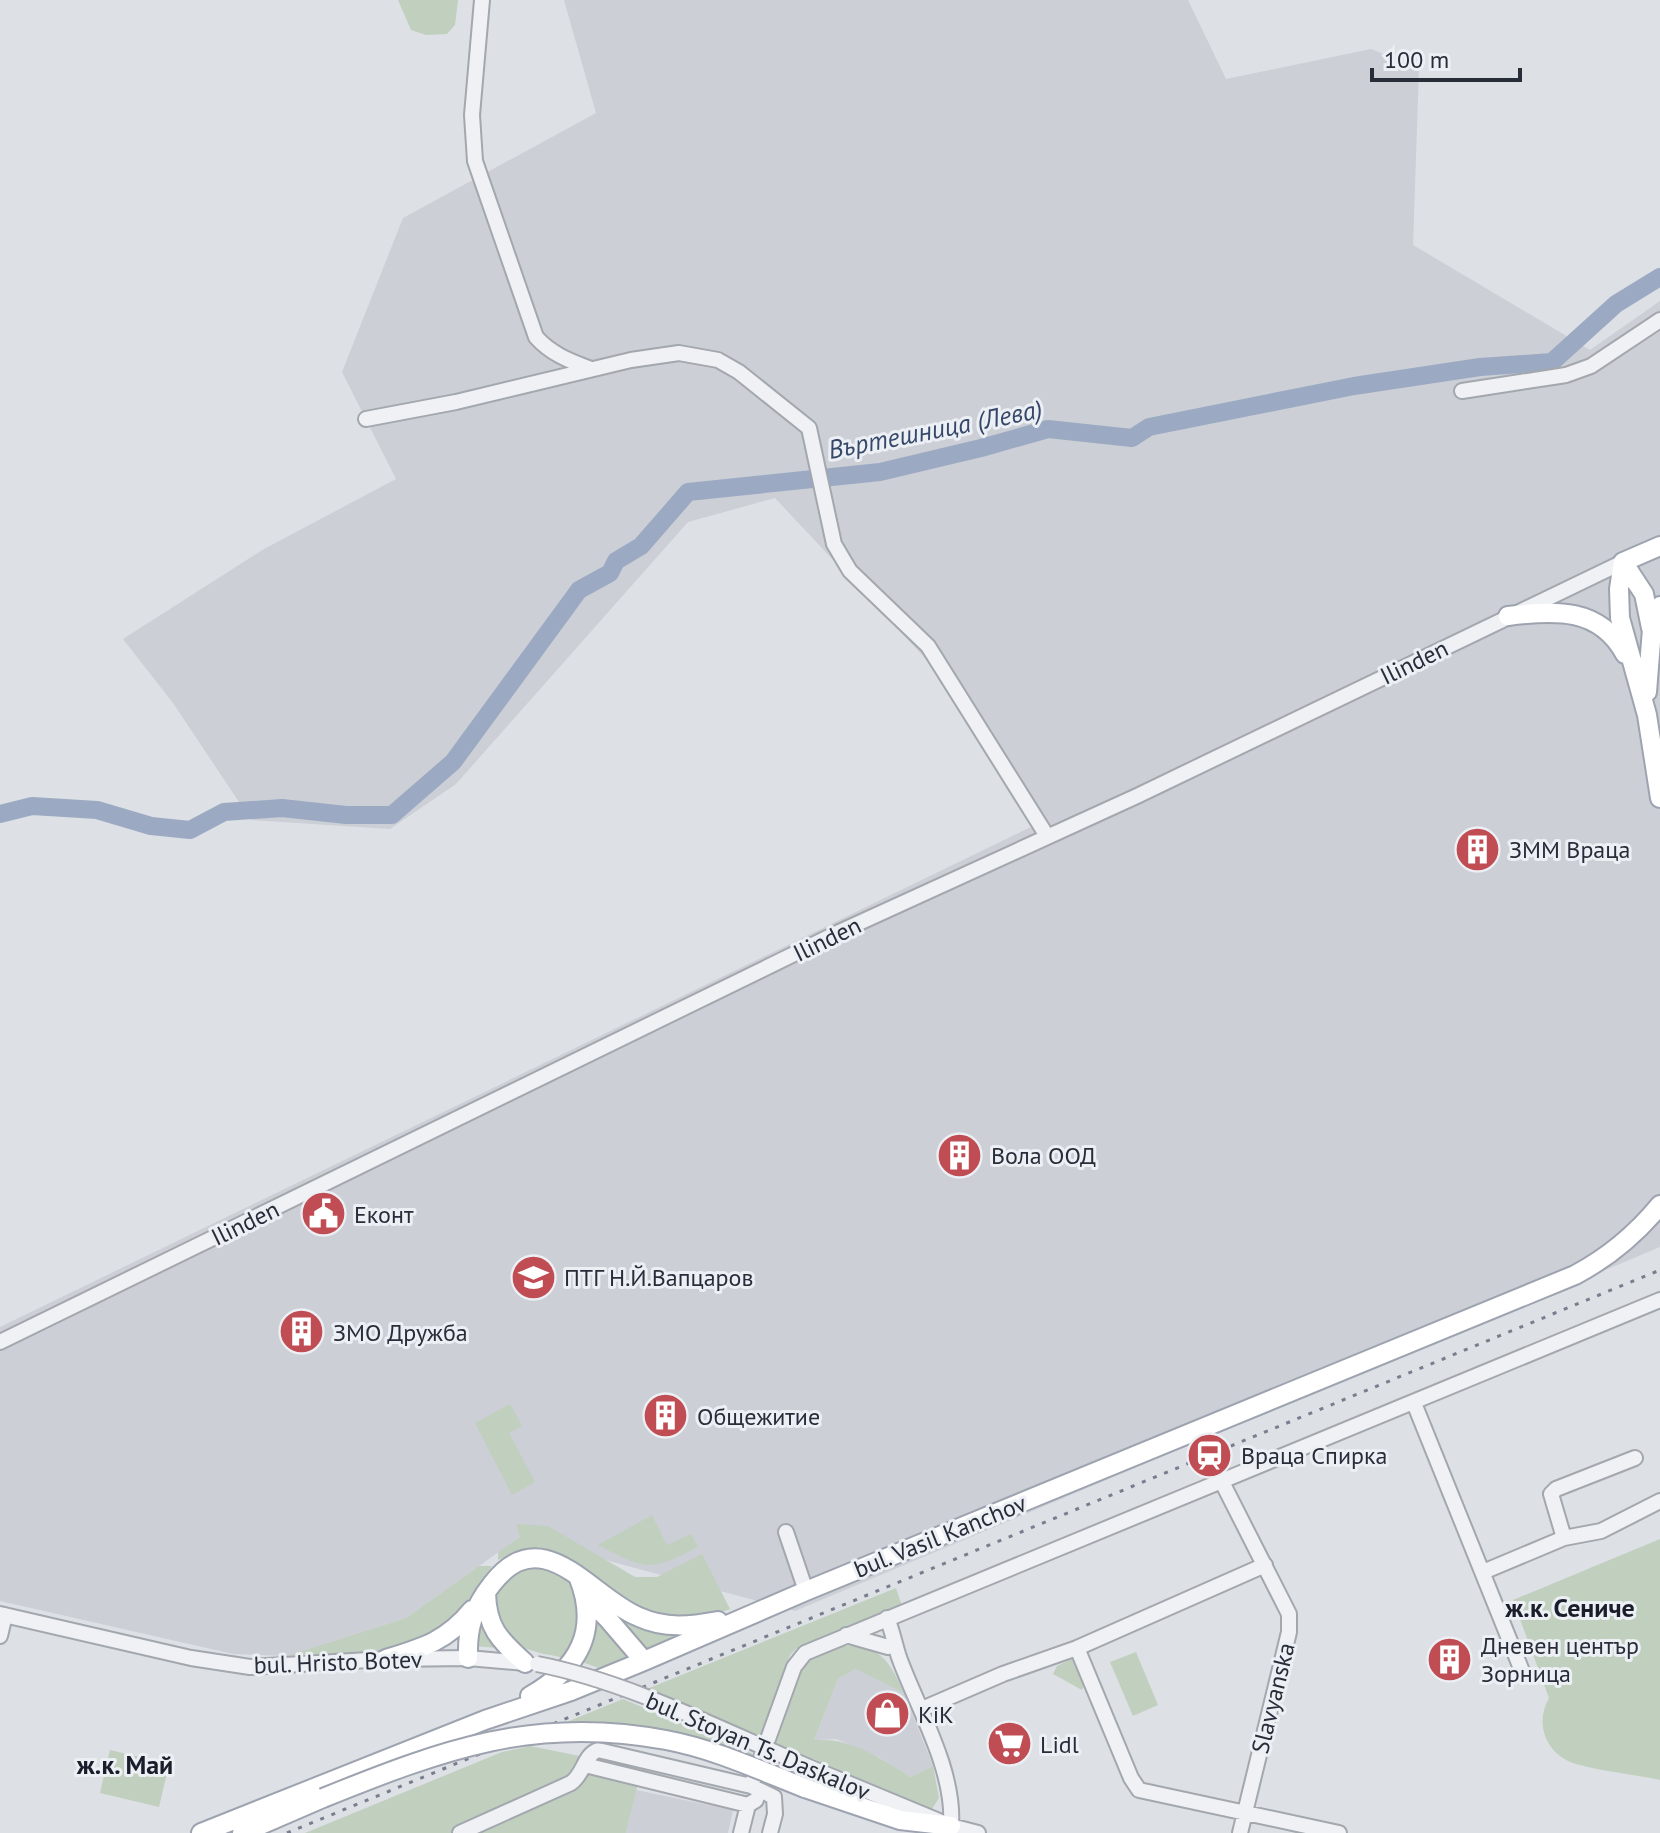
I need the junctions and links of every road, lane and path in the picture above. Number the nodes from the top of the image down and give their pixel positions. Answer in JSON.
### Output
{"nodes":[{"id":1,"x":482,"y":0,"type":"edge"},
{"id":2,"x":1660,"y":320,"type":"edge"},
{"id":3,"x":592,"y":369,"type":"junction"},
{"id":4,"x":1462,"y":391,"type":"dead end"},
{"id":5,"x":366,"y":419,"type":"dead end"},
{"id":6,"x":1660,"y":546,"type":"edge"},
{"id":7,"x":1623,"y":562,"type":"junction"},
{"id":8,"x":1660,"y":606,"type":"edge"},
{"id":9,"x":1508,"y":616,"type":"junction"},
{"id":10,"x":1652,"y":629,"type":"junction"},
{"id":11,"x":1637,"y":677,"type":"junction"},
{"id":12,"x":1647,"y":715,"type":"junction"},
{"id":13,"x":1660,"y":798,"type":"edge"},
{"id":14,"x":1047,"y":836,"type":"junction"},
{"id":15,"x":1660,"y":1205,"type":"edge"},
{"id":16,"x":1660,"y":1300,"type":"edge"},
{"id":17,"x":0,"y":1342,"type":"edge"},
{"id":18,"x":1414,"y":1403,"type":"junction"},
{"id":19,"x":1635,"y":1458,"type":"dead end"},
{"id":20,"x":1222,"y":1482,"type":"junction"},
{"id":21,"x":1660,"y":1501,"type":"edge"},
{"id":22,"x":786,"y":1532,"type":"dead end"},
{"id":23,"x":1564,"y":1538,"type":"junction"},
{"id":24,"x":1265,"y":1565,"type":"junction"},
{"id":25,"x":1483,"y":1572,"type":"junction"},
{"id":26,"x":578,"y":1576,"type":"junction"},
{"id":27,"x":806,"y":1591,"type":"junction"},
{"id":28,"x":486,"y":1593,"type":"junction"},
{"id":29,"x":586,"y":1597,"type":"junction"},
{"id":30,"x":910,"y":1609,"type":"junction"},
{"id":31,"x":752,"y":1614,"type":"junction"},
{"id":32,"x":2,"y":1615,"type":"edge"},
{"id":33,"x":882,"y":1620,"type":"junction"},
{"id":34,"x":845,"y":1635,"type":"junction"},
{"id":35,"x":0,"y":1636,"type":"edge"},
{"id":36,"x":1077,"y":1648,"type":"junction"},
{"id":37,"x":895,"y":1649,"type":"junction"},
{"id":38,"x":468,"y":1658,"type":"junction"},
{"id":39,"x":386,"y":1659,"type":"junction"},
{"id":40,"x":644,"y":1661,"type":"junction"},
{"id":41,"x":531,"y":1664,"type":"junction"},
{"id":42,"x":1522,"y":1671,"type":"dead end"},
{"id":43,"x":922,"y":1709,"type":"junction"},
{"id":44,"x":485,"y":1720,"type":"junction"},
{"id":45,"x":585,"y":1765,"type":"junction"},
{"id":46,"x":751,"y":1786,"type":"junction"},
{"id":47,"x":774,"y":1797,"type":"junction"},
{"id":48,"x":748,"y":1805,"type":"junction"},
{"id":49,"x":1245,"y":1813,"type":"junction"},
{"id":50,"x":951,"y":1826,"type":"junction"},
{"id":51,"x":201,"y":1833,"type":"edge"},
{"id":52,"x":242,"y":1833,"type":"edge"},
{"id":53,"x":460,"y":1833,"type":"edge"},
{"id":54,"x":741,"y":1833,"type":"edge"},
{"id":55,"x":770,"y":1833,"type":"edge"},
{"id":56,"x":978,"y":1833,"type":"edge"},
{"id":57,"x":1240,"y":1833,"type":"edge"},
{"id":58,"x":1339,"y":1833,"type":"edge"}],
"edges":[{"from":1,"to":3,"type":"street"},
{"from":2,"to":4,"type":"street"},
{"from":3,"to":5,"type":"street"},
{"from":3,"to":14,"type":"street"},
{"from":6,"to":7,"type":"main road","name":"Ilinden"},
{"from":7,"to":9,"type":"street","name":"Ilinden"},
{"from":7,"to":10,"type":"main road"},
{"from":7,"to":11,"type":"main road"},
{"from":8,"to":10,"type":"main road"},
{"from":9,"to":11,"type":"main road"},
{"from":9,"to":14,"type":"street","name":"Ilinden"},
{"from":10,"to":12,"type":"main road"},
{"from":11,"to":12,"type":"main road"},
{"from":12,"to":13,"type":"main road"},
{"from":14,"to":17,"type":"street","name":"Ilinden"},
{"from":15,"to":27,"type":"main road","name":"bul. Vasil Kanchov"},
{"from":16,"to":18,"type":"street"},
{"from":18,"to":20,"type":"street"},
{"from":18,"to":25,"type":"street"},
{"from":19,"to":23,"type":"street"},
{"from":20,"to":24,"type":"street","name":"Slavyanska"},
{"from":20,"to":30,"type":"street"},
{"from":21,"to":23,"type":"street"},
{"from":22,"to":27,"type":"street"},
{"from":23,"to":25,"type":"street"},
{"from":24,"to":36,"type":"street"},
{"from":24,"to":49,"type":"street","name":"Slavyanska"},
{"from":25,"to":42,"type":"street"},
{"from":26,"to":28,"type":"main road"},
{"from":26,"to":29,"type":"main road"},
{"from":26,"to":31,"type":"main road"},
{"from":27,"to":31,"type":"main road","name":"bul. Vasil Kanchov"},
{"from":28,"to":38,"type":"main road"},
{"from":28,"to":39,"type":"main road"},
{"from":28,"to":41,"type":"main road"},
{"from":29,"to":40,"type":"main road"},
{"from":29,"to":44,"type":"main road"},
{"from":30,"to":33,"type":"street"},
{"from":30,"to":37,"type":"street"},
{"from":31,"to":40,"type":"main road","name":"bul. Vasil Kanchov"},
{"from":32,"to":35,"type":"street"},
{"from":32,"to":39,"type":"street","name":"bul. Hristo Botev"},
{"from":33,"to":34,"type":"street"},
{"from":33,"to":37,"type":"street"},
{"from":34,"to":37,"type":"street"},
{"from":34,"to":46,"type":"street"},
{"from":36,"to":43,"type":"street"},
{"from":36,"to":49,"type":"street"},
{"from":37,"to":43,"type":"street"},
{"from":38,"to":39,"type":"street","name":"bul. Hristo Botev"},
{"from":38,"to":41,"type":"street","name":"bul. Hristo Botev"},
{"from":40,"to":44,"type":"main road","name":"bul. Vasil Kanchov"},
{"from":41,"to":50,"type":"street","name":"bul. Stoyan Ts. Daskalov","bridge":true},
{"from":43,"to":50,"type":"street"},
{"from":44,"to":51,"type":"main road","name":"bul. Vasil Kanchov"},
{"from":45,"to":46,"type":"street"},
{"from":45,"to":48,"type":"street"},
{"from":45,"to":53,"type":"street"},
{"from":46,"to":47,"type":"street"},
{"from":47,"to":48,"type":"street"},
{"from":47,"to":55,"type":"street"},
{"from":48,"to":54,"type":"street"},
{"from":49,"to":57,"type":"street","name":"Slavyanska"},
{"from":49,"to":58,"type":"street"},
{"from":50,"to":52,"type":"main road","bridge":true},
{"from":50,"to":56,"type":"street","name":"bul. Stoyan Ts. Daskalov"}]}
